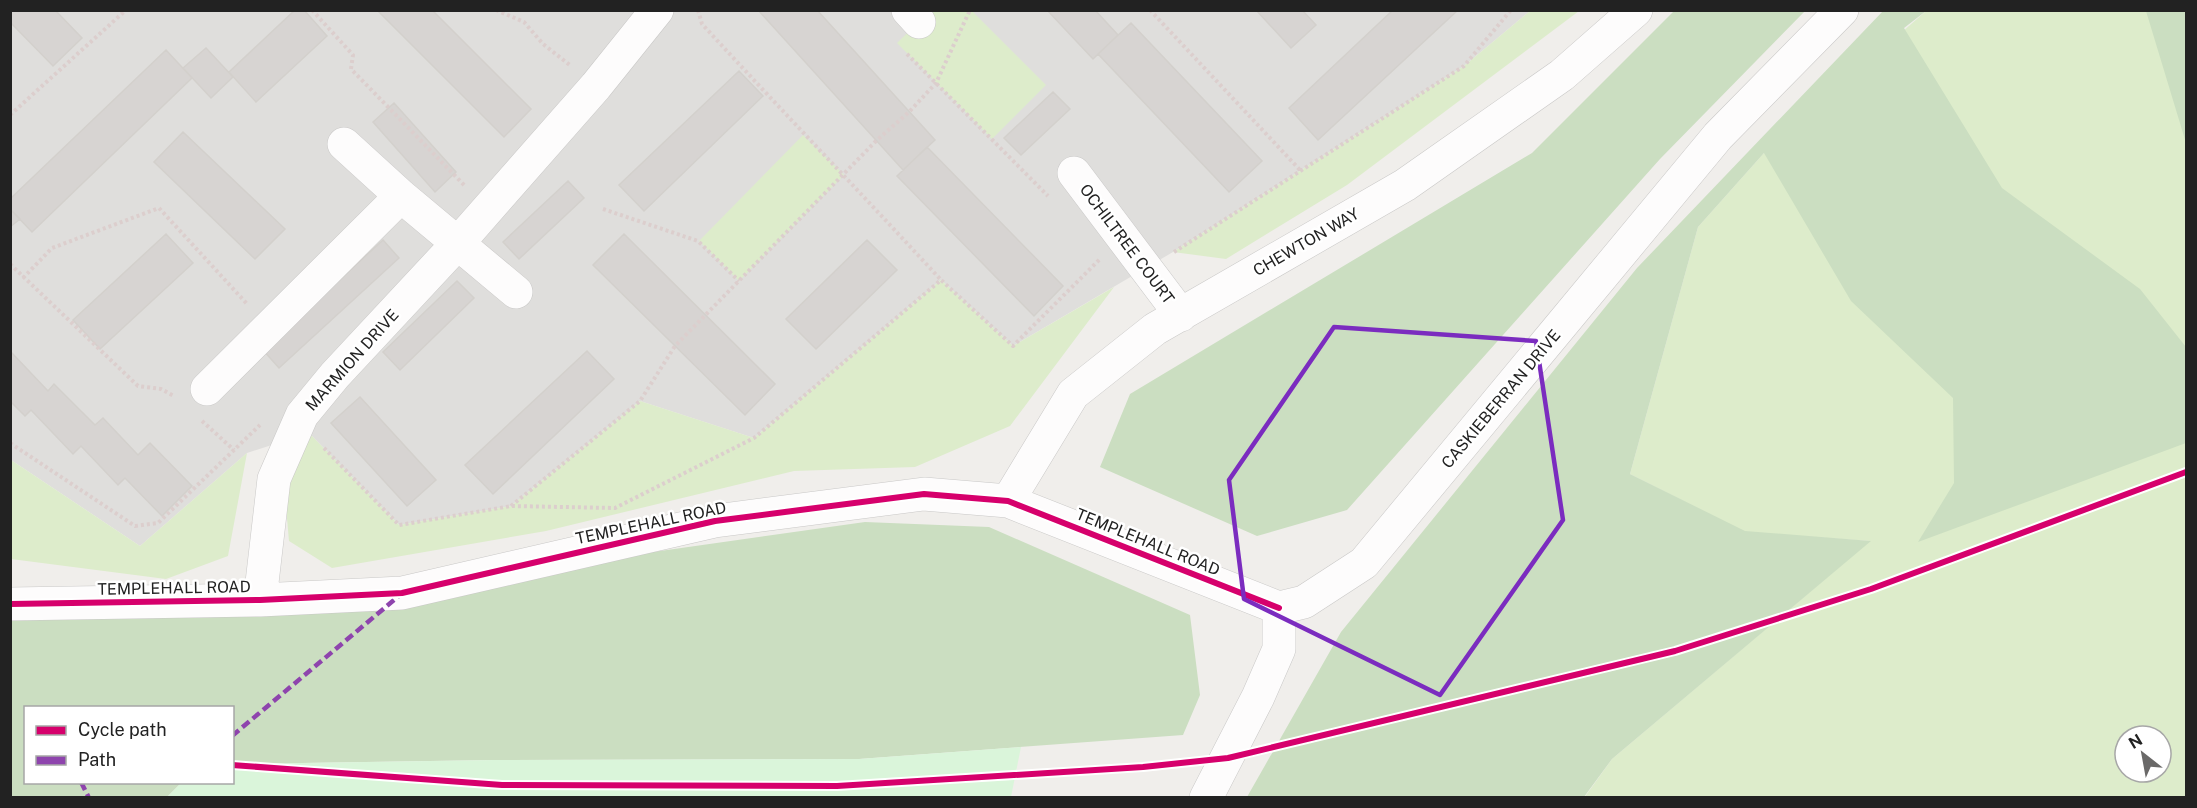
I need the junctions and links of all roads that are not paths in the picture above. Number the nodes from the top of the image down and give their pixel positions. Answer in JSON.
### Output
{"nodes":[{"id":1,"x":657,"y":10,"type":"edge"},
{"id":2,"x":1636,"y":10,"type":"edge"},
{"id":3,"x":1842,"y":10,"type":"edge"},
{"id":4,"x":344,"y":144,"type":"dead end"},
{"id":5,"x":1074,"y":173,"type":"dead end"},
{"id":6,"x":401,"y":196,"type":"junction"},
{"id":7,"x":458,"y":243,"type":"junction"},
{"id":8,"x":516,"y":292,"type":"dead end"},
{"id":9,"x":1181,"y":315,"type":"junction"},
{"id":10,"x":194,"y":401,"type":"road end"},
{"id":11,"x":1008,"y":501,"type":"junction"},
{"id":12,"x":260,"y":600,"type":"junction"},
{"id":13,"x":10,"y":604,"type":"edge"},
{"id":14,"x":1279,"y":608,"type":"junction"},
{"id":15,"x":1206,"y":798,"type":"edge"}],
"edges":[{"from":1,"to":7,"type":"street","name":"MARMION DRIVE"},
{"from":2,"to":9,"type":"street","name":"CHEWTON WAY"},
{"from":3,"to":14,"type":"street","name":"CASKIEBERRAN DRIVE"},
{"from":4,"to":6,"type":"street"},
{"from":5,"to":9,"type":"street","name":"OCHILTREE COURT"},
{"from":6,"to":7,"type":"street"},
{"from":6,"to":10,"type":"street"},
{"from":7,"to":8,"type":"street"},
{"from":7,"to":12,"type":"street","name":"MARMION DRIVE"},
{"from":9,"to":11,"type":"street","name":"CHEWTON WAY"},
{"from":11,"to":12,"type":"street","name":"TEMPLEHALL ROAD"},
{"from":11,"to":14,"type":"street","name":"TEMPLEHALL ROAD"},
{"from":12,"to":13,"type":"street","name":"TEMPLEHALL ROAD"},
{"from":14,"to":15,"type":"street"}]}
